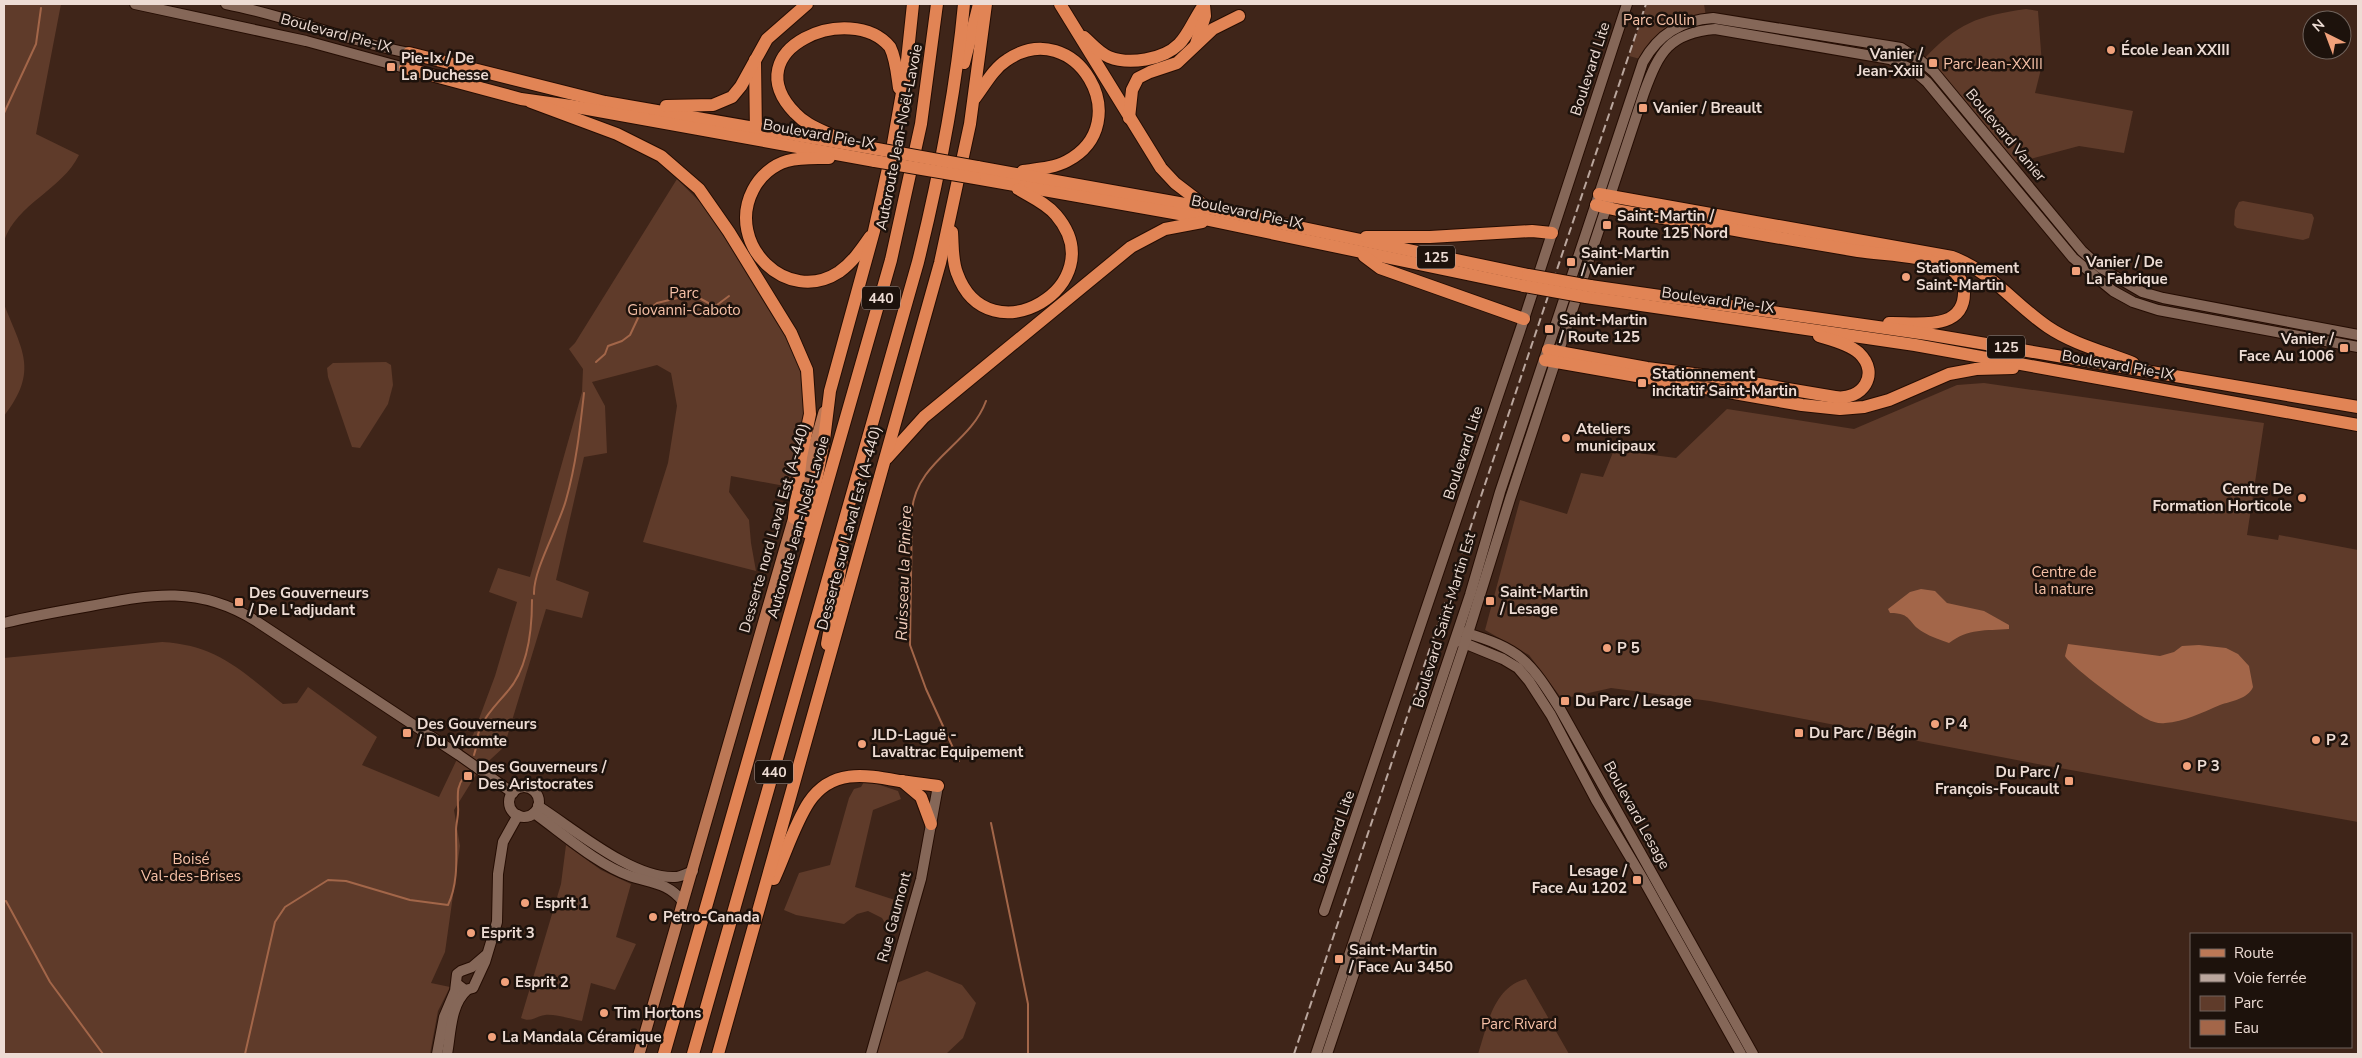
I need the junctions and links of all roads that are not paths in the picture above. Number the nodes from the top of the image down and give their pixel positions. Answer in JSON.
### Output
{"nodes":[{"id":1,"x":135,"y":4,"type":"edge"},
{"id":2,"x":226,"y":4,"type":"edge"},
{"id":3,"x":807,"y":4,"type":"edge"},
{"id":4,"x":913,"y":4,"type":"edge"},
{"id":5,"x":938,"y":4,"type":"edge"},
{"id":6,"x":964,"y":4,"type":"edge"},
{"id":7,"x":979,"y":4,"type":"edge"},
{"id":8,"x":986,"y":4,"type":"edge"},
{"id":9,"x":1060,"y":4,"type":"edge"},
{"id":10,"x":1627,"y":4,"type":"edge"},
{"id":11,"x":853,"y":16,"type":"dead end"},
{"id":12,"x":1239,"y":16,"type":"dead end"},
{"id":13,"x":803,"y":25,"type":"dead end"},
{"id":14,"x":1076,"y":30,"type":"junction"},
{"id":15,"x":1196,"y":44,"type":"junction"},
{"id":16,"x":409,"y":53,"type":"joint"},
{"id":17,"x":756,"y":60,"type":"junction"},
{"id":18,"x":405,"y":68,"type":"joint"},
{"id":19,"x":469,"y":69,"type":"junction"},
{"id":20,"x":463,"y":84,"type":"junction"},
{"id":21,"x":901,"y":100,"type":"junction"},
{"id":22,"x":974,"y":100,"type":"junction"},
{"id":23,"x":531,"y":102,"type":"junction"},
{"id":24,"x":628,"y":107,"type":"junction"},
{"id":25,"x":1129,"y":118,"type":"junction"},
{"id":26,"x":949,"y":119,"type":"junction"},
{"id":27,"x":756,"y":134,"type":"junction"},
{"id":28,"x":851,"y":145,"type":"junction"},
{"id":29,"x":874,"y":156,"type":"junction"},
{"id":30,"x":1011,"y":178,"type":"junction"},
{"id":31,"x":1603,"y":201,"type":"junction"},
{"id":32,"x":1207,"y":208,"type":"junction"},
{"id":33,"x":952,"y":217,"type":"junction"},
{"id":34,"x":1208,"y":221,"type":"junction"},
{"id":35,"x":874,"y":230,"type":"junction"},
{"id":36,"x":1552,"y":234,"type":"junction"},
{"id":37,"x":1344,"y":238,"type":"junction"},
{"id":38,"x":1357,"y":252,"type":"junction"},
{"id":39,"x":1526,"y":280,"type":"junction"},
{"id":40,"x":1588,"y":291,"type":"junction"},
{"id":41,"x":1524,"y":319,"type":"junction"},
{"id":42,"x":1854,"y":324,"type":"junction"},
{"id":43,"x":1800,"y":329,"type":"junction"},
{"id":44,"x":2358,"y":335,"type":"edge"},
{"id":45,"x":2358,"y":348,"type":"edge"},
{"id":46,"x":1552,"y":356,"type":"junction"},
{"id":47,"x":2038,"y":367,"type":"junction"},
{"id":48,"x":2159,"y":373,"type":"junction"},
{"id":49,"x":830,"y":391,"type":"junction"},
{"id":50,"x":2358,"y":408,"type":"edge"},
{"id":51,"x":2358,"y":425,"type":"edge"},
{"id":52,"x":887,"y":458,"type":"junction"},
{"id":53,"x":853,"y":489,"type":"junction"},
{"id":54,"x":794,"y":518,"type":"junction"},
{"id":55,"x":791,"y":606,"type":"junction"},
{"id":56,"x":4,"y":622,"type":"edge"},
{"id":57,"x":1456,"y":635,"type":"junction"},
{"id":58,"x":1467,"y":638,"type":"junction"},
{"id":59,"x":820,"y":693,"type":"junction"},
{"id":60,"x":902,"y":782,"type":"junction"},
{"id":61,"x":938,"y":786,"type":"joint"},
{"id":62,"x":513,"y":793,"type":"junction"},
{"id":63,"x":536,"y":810,"type":"junction"},
{"id":64,"x":518,"y":815,"type":"junction"},
{"id":65,"x":931,"y":824,"type":"junction"},
{"id":66,"x":693,"y":871,"type":"junction"},
{"id":67,"x":683,"y":902,"type":"junction"},
{"id":68,"x":1324,"y":911,"type":"dead end"},
{"id":69,"x":758,"y":913,"type":"junction"},
{"id":70,"x":486,"y":955,"type":"junction"},
{"id":71,"x":468,"y":969,"type":"junction"},
{"id":72,"x":477,"y":979,"type":"junction"},
{"id":73,"x":457,"y":984,"type":"junction"},
{"id":74,"x":467,"y":990,"type":"junction"},
{"id":75,"x":437,"y":1054,"type":"edge"},
{"id":76,"x":447,"y":1054,"type":"edge"},
{"id":77,"x":639,"y":1054,"type":"edge"},
{"id":78,"x":664,"y":1054,"type":"edge"},
{"id":79,"x":693,"y":1054,"type":"edge"},
{"id":80,"x":718,"y":1054,"type":"edge"},
{"id":81,"x":871,"y":1054,"type":"edge"},
{"id":82,"x":1316,"y":1054,"type":"edge"},
{"id":83,"x":1327,"y":1054,"type":"edge"},
{"id":84,"x":1741,"y":1054,"type":"edge"},
{"id":85,"x":1753,"y":1054,"type":"edge"}],
"edges":[{"from":1,"to":18,"type":"street","name":"Boulevard Pie-IX"},
{"from":2,"to":16,"type":"street","name":"Boulevard Pie-IX"},
{"from":3,"to":17,"type":"highway"},
{"from":4,"to":21,"type":"highway","name":"Desserte nord Laval Est (A-440)"},
{"from":5,"to":55,"type":"highway","name":"Autoroute Jean-Noël-Lavoie","number":"440"},
{"from":6,"to":26,"type":"highway","number":"440"},
{"from":7,"to":26,"type":"highway"},
{"from":8,"to":22,"type":"highway","name":"Desserte sud Laval Est (A-440)"},
{"from":9,"to":14,"type":"highway"},
{"from":10,"to":36,"type":"street","name":"Boulevard Lite"},
{"from":11,"to":21,"type":"highway"},
{"from":12,"to":15,"type":"highway"},
{"from":13,"to":28,"type":"highway"},
{"from":14,"to":15,"type":"highway"},
{"from":14,"to":25,"type":"highway"},
{"from":15,"to":25,"type":"highway"},
{"from":16,"to":19,"type":"highway","name":"Boulevard Pie-IX"},
{"from":17,"to":24,"type":"highway"},
{"from":17,"to":27,"type":"highway"},
{"from":18,"to":20,"type":"highway","name":"Boulevard Pie-IX"},
{"from":19,"to":20,"type":"highway"},
{"from":19,"to":24,"type":"highway","name":"Boulevard Pie-IX"},
{"from":20,"to":23,"type":"highway","name":"Boulevard Pie-IX"},
{"from":21,"to":35,"type":"highway","name":"Desserte nord Laval Est (A-440)"},
{"from":22,"to":30,"type":"highway"},
{"from":22,"to":33,"type":"highway","name":"Desserte sud Laval Est (A-440)"},
{"from":23,"to":27,"type":"highway","name":"Boulevard Pie-IX"},
{"from":23,"to":54,"type":"highway"},
{"from":24,"to":27,"type":"highway","name":"Boulevard Pie-IX"},
{"from":25,"to":32,"type":"highway"},
{"from":26,"to":53,"type":"highway","number":"440"},
{"from":27,"to":28,"type":"highway","name":"Boulevard Pie-IX"},
{"from":27,"to":29,"type":"highway","name":"Boulevard Pie-IX","number":"125"},
{"from":28,"to":29,"type":"highway","name":"Boulevard Pie-IX"},
{"from":29,"to":30,"type":"highway","name":"Boulevard Pie-IX","number":"125","bridge":true},
{"from":29,"to":35,"type":"highway"},
{"from":30,"to":32,"type":"highway","name":"Boulevard Pie-IX"},
{"from":30,"to":33,"type":"highway"},
{"from":30,"to":34,"type":"highway","name":"Boulevard Pie-IX","number":"125"},
{"from":31,"to":42,"type":"highway"},
{"from":31,"to":44,"type":"street","name":"Boulevard Vanier"},
{"from":31,"to":45,"type":"street","name":"Boulevard Vanier"},
{"from":31,"to":46,"type":"street","name":"Boulevard Saint-Martin Est"},
{"from":31,"to":48,"type":"highway"},
{"from":32,"to":37,"type":"highway","name":"Boulevard Pie-IX","number":"125"},
{"from":33,"to":52,"type":"highway","name":"Desserte sud Laval Est (A-440)"},
{"from":34,"to":38,"type":"highway","name":"Boulevard Pie-IX","number":"125"},
{"from":34,"to":52,"type":"highway"},
{"from":35,"to":49,"type":"highway","name":"Desserte nord Laval Est (A-440)"},
{"from":36,"to":37,"type":"highway"},
{"from":36,"to":41,"type":"street","name":"Boulevard Lite"},
{"from":37,"to":39,"type":"highway","name":"Boulevard Pie-IX","number":"125"},
{"from":38,"to":39,"type":"highway","name":"Boulevard Pie-IX","number":"125"},
{"from":38,"to":41,"type":"highway"},
{"from":39,"to":40,"type":"highway","name":"Boulevard Pie-IX","number":"125","bridge":true},
{"from":40,"to":42,"type":"highway","name":"Boulevard Pie-IX","number":"125"},
{"from":40,"to":43,"type":"highway","name":"Boulevard Pie-IX","number":"125"},
{"from":41,"to":68,"type":"street","name":"Boulevard Lite"},
{"from":42,"to":48,"type":"highway","name":"Boulevard Pie-IX","number":"125"},
{"from":43,"to":46,"type":"highway"},
{"from":43,"to":47,"type":"highway","name":"Boulevard Pie-IX","number":"125"},
{"from":46,"to":47,"type":"highway"},
{"from":46,"to":57,"type":"street","name":"Boulevard Saint-Martin Est"},
{"from":46,"to":58,"type":"street","name":"Boulevard Saint-Martin Est"},
{"from":47,"to":51,"type":"highway","name":"Boulevard Pie-IX","number":"125"},
{"from":48,"to":50,"type":"highway","name":"Boulevard Pie-IX","number":"125"},
{"from":49,"to":54,"type":"main road","name":"Desserte nord Laval Est (A-440)"},
{"from":49,"to":55,"type":"highway"},
{"from":52,"to":59,"type":"highway","name":"Desserte sud Laval Est (A-440)"},
{"from":53,"to":59,"type":"highway"},
{"from":53,"to":79,"type":"highway","number":"440"},
{"from":54,"to":66,"type":"main road","name":"Desserte nord Laval Est (A-440)"},
{"from":55,"to":78,"type":"highway","name":"Autoroute Jean-Noël-Lavoie","number":"440"},
{"from":56,"to":62,"type":"street"},
{"from":57,"to":58,"type":"street","name":"Boulevard Lesage"},
{"from":57,"to":82,"type":"street","name":"Boulevard Saint-Martin Est"},
{"from":58,"to":83,"type":"street","name":"Boulevard Saint-Martin Est"},
{"from":58,"to":84,"type":"street","name":"Boulevard Lesage"},
{"from":58,"to":85,"type":"street","name":"Boulevard Lesage"},
{"from":59,"to":69,"type":"highway","name":"Desserte sud Laval Est (A-440)"},
{"from":60,"to":61,"type":"highway"},
{"from":60,"to":65,"type":"highway"},
{"from":60,"to":69,"type":"highway"},
{"from":61,"to":65,"type":"street","name":"Rue Gaumont"},
{"from":62,"to":63,"type":"street"},
{"from":62,"to":64,"type":"street"},
{"from":63,"to":64,"type":"street"},
{"from":63,"to":66,"type":"street"},
{"from":63,"to":67,"type":"street"},
{"from":64,"to":70,"type":"street"},
{"from":65,"to":81,"type":"street","name":"Rue Gaumont"},
{"from":66,"to":67,"type":"main road","name":"Desserte nord Laval Est (A-440)"},
{"from":67,"to":77,"type":"main road","name":"Desserte nord Laval Est (A-440)"},
{"from":69,"to":80,"type":"highway","name":"Desserte sud Laval Est (A-440)"},
{"from":70,"to":71,"type":"street"},
{"from":70,"to":72,"type":"street"},
{"from":71,"to":72,"type":"street"},
{"from":71,"to":73,"type":"street"},
{"from":72,"to":74,"type":"street"},
{"from":73,"to":74,"type":"street"},
{"from":73,"to":75,"type":"street"},
{"from":74,"to":76,"type":"street"}]}
